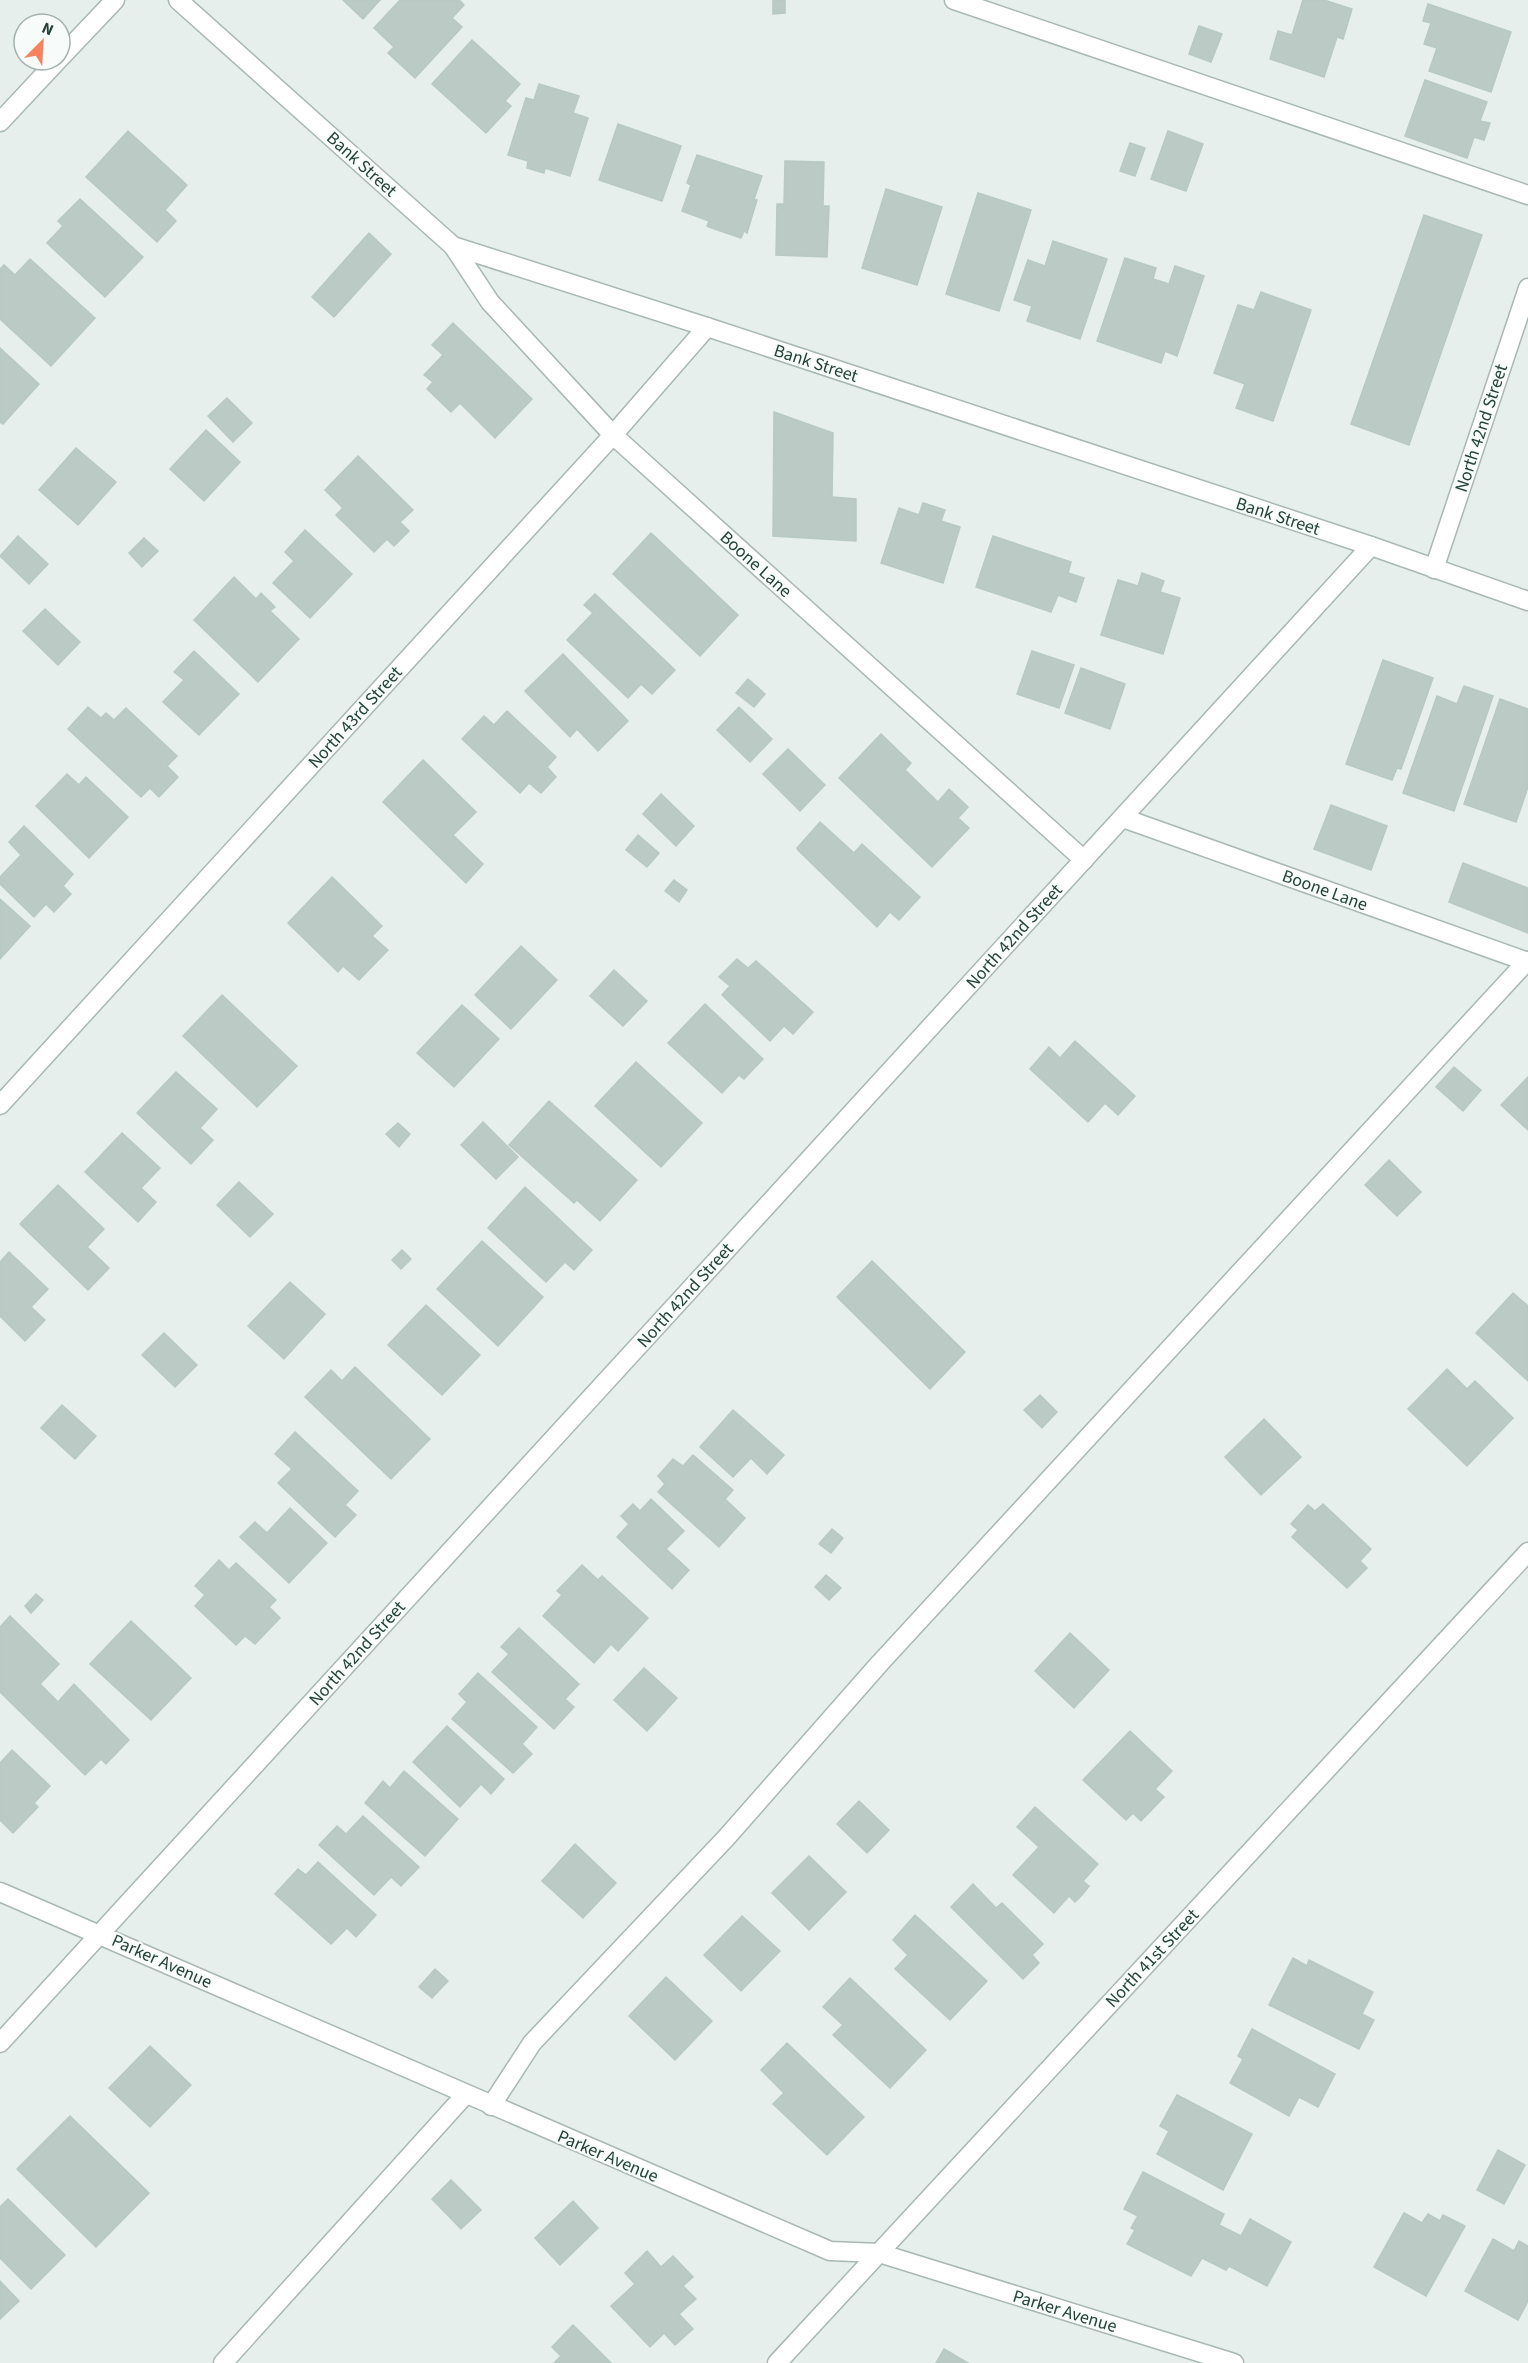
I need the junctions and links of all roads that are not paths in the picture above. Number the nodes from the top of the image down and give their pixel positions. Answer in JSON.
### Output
{"nodes":[{"id":1,"x":115,"y":0,"type":"edge"},
{"id":2,"x":178,"y":0,"type":"edge"},
{"id":3,"x":954,"y":0,"type":"edge"},
{"id":4,"x":72,"y":45,"type":"edge"},
{"id":5,"x":47,"y":72,"type":"edge"},
{"id":6,"x":0,"y":122,"type":"edge"},
{"id":7,"x":1528,"y":195,"type":"edge"},
{"id":8,"x":453,"y":246,"type":"junction"},
{"id":9,"x":1528,"y":288,"type":"edge"},
{"id":10,"x":707,"y":327,"type":"junction"},
{"id":11,"x":613,"y":435,"type":"junction"},
{"id":12,"x":1371,"y":546,"type":"junction"},
{"id":13,"x":1434,"y":569,"type":"junction"},
{"id":14,"x":1528,"y":601,"type":"edge"},
{"id":15,"x":1123,"y":818,"type":"junction"},
{"id":16,"x":1084,"y":860,"type":"junction"},
{"id":17,"x":1527,"y":962,"type":"edge"},
{"id":18,"x":0,"y":1105,"type":"edge"},
{"id":19,"x":1528,"y":1552,"type":"edge"},
{"id":20,"x":0,"y":1892,"type":"edge"},
{"id":21,"x":100,"y":1934,"type":"junction"},
{"id":22,"x":0,"y":2043,"type":"edge"},
{"id":23,"x":465,"y":2095,"type":"junction"},
{"id":24,"x":491,"y":2106,"type":"junction"},
{"id":25,"x":879,"y":2253,"type":"junction"},
{"id":26,"x":223,"y":2363,"type":"edge"},
{"id":27,"x":777,"y":2363,"type":"edge"},
{"id":28,"x":1234,"y":2363,"type":"edge"}],
"edges":[{"from":1,"to":4,"type":"street"},
{"from":2,"to":8,"type":"street","name":"Bank Street"},
{"from":3,"to":7,"type":"street"},
{"from":5,"to":6,"type":"street"},
{"from":8,"to":10,"type":"street","name":"Bank Street"},
{"from":8,"to":11,"type":"street","name":"Boone Lane"},
{"from":9,"to":13,"type":"street","name":"North 42nd Street"},
{"from":10,"to":11,"type":"street","name":"North 43rd Street"},
{"from":10,"to":12,"type":"street","name":"Bank Street"},
{"from":11,"to":16,"type":"street","name":"Boone Lane"},
{"from":11,"to":18,"type":"street","name":"North 43rd Street"},
{"from":12,"to":13,"type":"street","name":"Bank Street"},
{"from":12,"to":15,"type":"street","name":"North 42nd Street"},
{"from":13,"to":14,"type":"street","name":"Bank Street"},
{"from":15,"to":16,"type":"street","name":"North 42nd Street"},
{"from":15,"to":17,"type":"street","name":"Boone Lane"},
{"from":16,"to":21,"type":"street","name":"North 42nd Street"},
{"from":17,"to":24,"type":"street"},
{"from":19,"to":25,"type":"street","name":"North 41st Street"},
{"from":20,"to":21,"type":"street","name":"Parker Avenue"},
{"from":21,"to":22,"type":"street","name":"North 42nd Street"},
{"from":21,"to":23,"type":"street","name":"Parker Avenue"},
{"from":23,"to":24,"type":"street","name":"Parker Avenue"},
{"from":23,"to":26,"type":"street"},
{"from":24,"to":25,"type":"street","name":"Parker Avenue"},
{"from":25,"to":27,"type":"street","name":"North 41st Street"},
{"from":25,"to":28,"type":"street","name":"Parker Avenue"}]}
